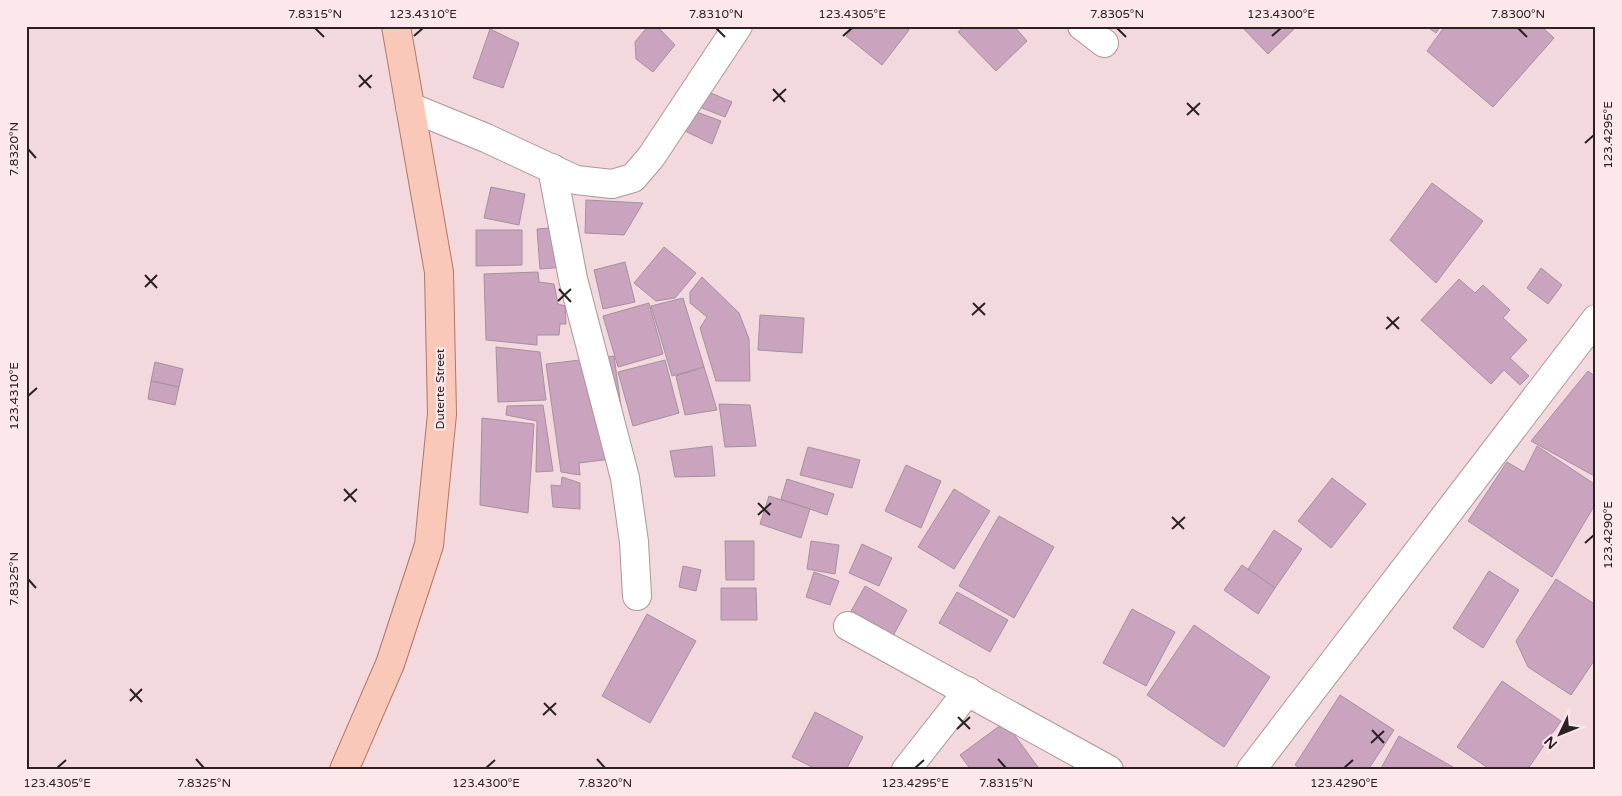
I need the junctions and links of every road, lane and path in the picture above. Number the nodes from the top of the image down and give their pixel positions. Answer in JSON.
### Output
{"nodes":[{"id":1,"x":396,"y":26,"type":"edge"},
{"id":2,"x":738,"y":26,"type":"edge"},
{"id":3,"x":1082,"y":26,"type":"edge"},
{"id":4,"x":1104,"y":43,"type":"dead end"},
{"id":5,"x":410,"y":107,"type":"junction"},
{"id":6,"x":552,"y":168,"type":"junction"},
{"id":7,"x":1596,"y":319,"type":"edge"},
{"id":8,"x":637,"y":596,"type":"dead end"},
{"id":9,"x":848,"y":626,"type":"dead end"},
{"id":10,"x":968,"y":691,"type":"junction"},
{"id":11,"x":344,"y":770,"type":"edge"},
{"id":12,"x":906,"y":770,"type":"edge"},
{"id":13,"x":1108,"y":770,"type":"edge"},
{"id":14,"x":1251,"y":770,"type":"edge"}],
"edges":[{"from":1,"to":5,"type":"main road","name":"Duterte Street"},
{"from":2,"to":6,"type":"street"},
{"from":3,"to":4,"type":"street"},
{"from":5,"to":6,"type":"street"},
{"from":5,"to":11,"type":"main road","name":"Duterte Street"},
{"from":6,"to":8,"type":"street"},
{"from":7,"to":14,"type":"street"},
{"from":9,"to":10,"type":"street"},
{"from":10,"to":12,"type":"street"},
{"from":10,"to":13,"type":"street"}]}
